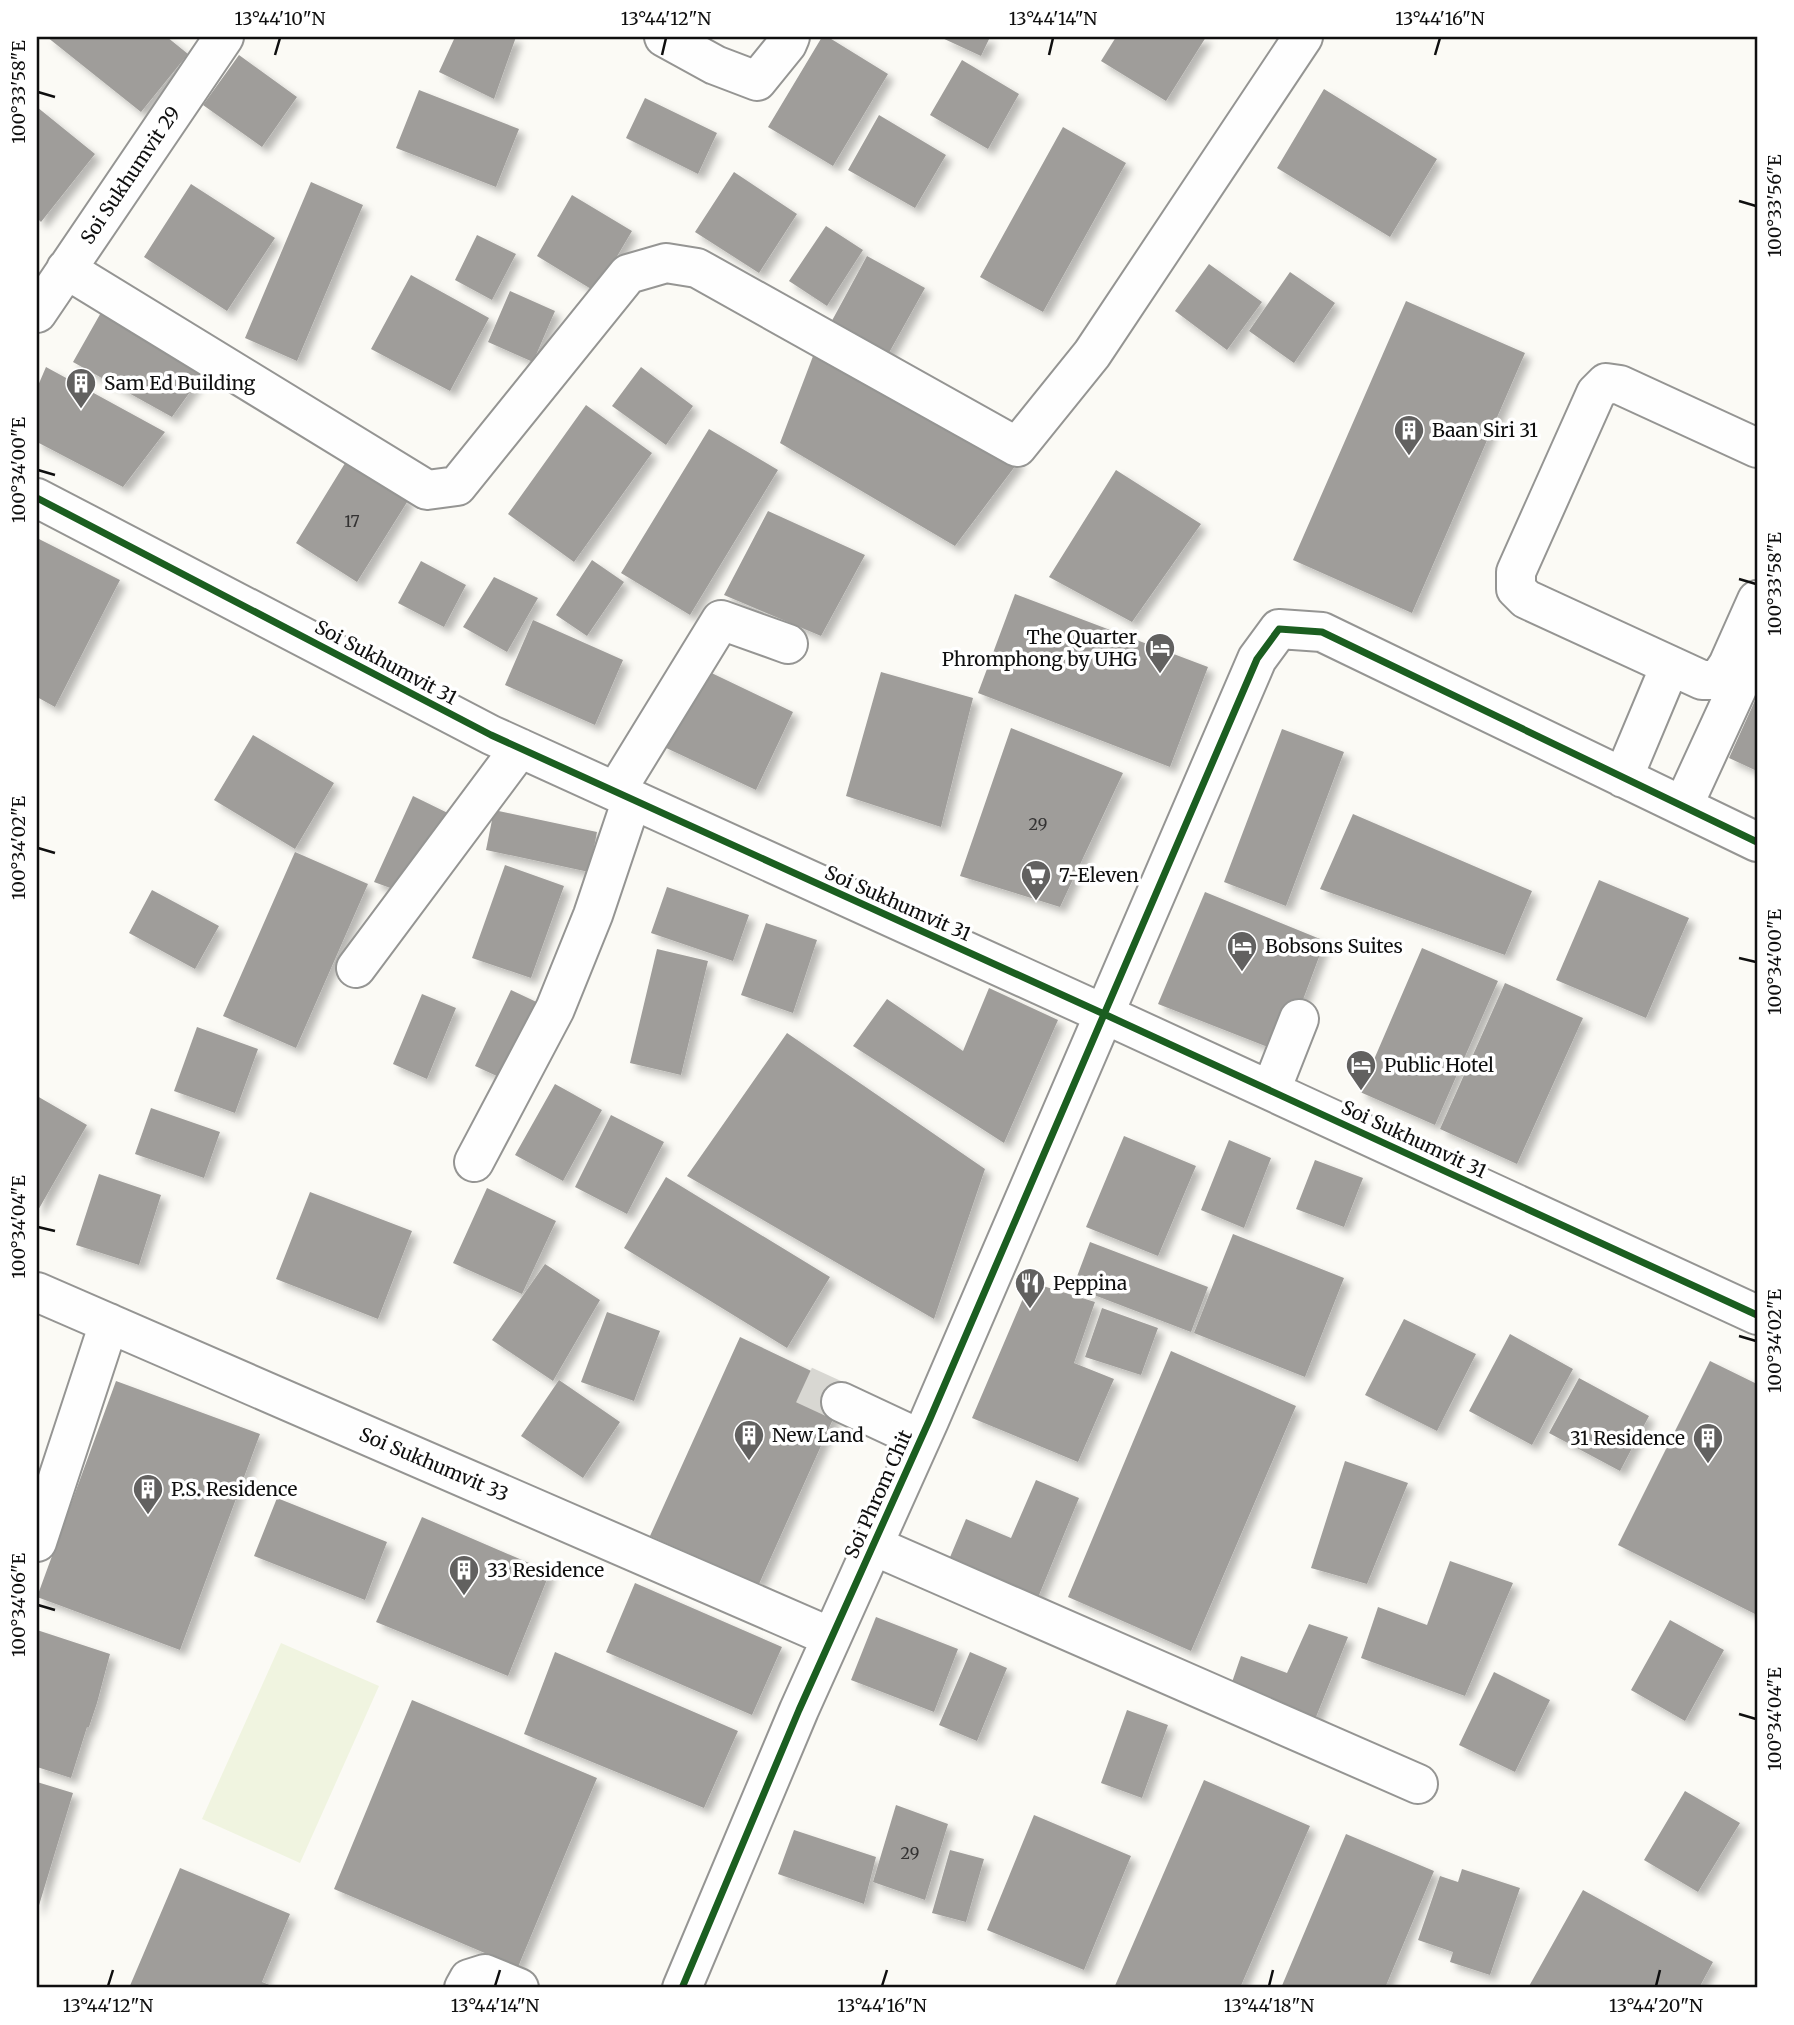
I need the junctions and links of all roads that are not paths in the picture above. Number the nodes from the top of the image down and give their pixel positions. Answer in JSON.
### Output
{"nodes":[{"id":1,"x":224,"y":37,"type":"edge"},
{"id":2,"x":664,"y":37,"type":"edge"},
{"id":3,"x":790,"y":37,"type":"edge"},
{"id":4,"x":1303,"y":37,"type":"edge"},
{"id":5,"x":66,"y":269,"type":"junction"},
{"id":6,"x":37,"y":313,"type":"edge"},
{"id":7,"x":1757,"y":448,"type":"edge"},
{"id":8,"x":37,"y":498,"type":"edge"},
{"id":9,"x":1757,"y":600,"type":"edge"},
{"id":10,"x":788,"y":644,"type":"dead end"},
{"id":11,"x":1757,"y":645,"type":"edge"},
{"id":12,"x":1670,"y":666,"type":"junction"},
{"id":13,"x":520,"y":748,"type":"junction"},
{"id":14,"x":1623,"y":778,"type":"junction"},
{"id":15,"x":624,"y":795,"type":"junction"},
{"id":16,"x":1683,"y":806,"type":"junction"},
{"id":17,"x":1757,"y":842,"type":"edge"},
{"id":18,"x":356,"y":968,"type":"dead end"},
{"id":19,"x":1104,"y":1014,"type":"junction"},
{"id":20,"x":1299,"y":1019,"type":"dead end"},
{"id":21,"x":1271,"y":1090,"type":"junction"},
{"id":22,"x":474,"y":1162,"type":"dead end"},
{"id":23,"x":37,"y":1292,"type":"edge"},
{"id":24,"x":1757,"y":1315,"type":"edge"},
{"id":25,"x":109,"y":1323,"type":"junction"},
{"id":26,"x":841,"y":1402,"type":"tunnel mouth"},
{"id":27,"x":920,"y":1439,"type":"junction"},
{"id":28,"x":37,"y":1542,"type":"edge"},
{"id":29,"x":872,"y":1545,"type":"junction"},
{"id":30,"x":830,"y":1639,"type":"junction"},
{"id":31,"x":1418,"y":1784,"type":"dead end"},
{"id":32,"x":464,"y":1988,"type":"edge"},
{"id":33,"x":519,"y":1988,"type":"edge"},
{"id":34,"x":682,"y":1988,"type":"edge"}],
"edges":[{"from":1,"to":5,"type":"street","name":"Soi Sukhumvit 29"},
{"from":2,"to":3,"type":"street"},
{"from":4,"to":5,"type":"street"},
{"from":5,"to":6,"type":"street","name":"Soi Sukhumvit 29"},
{"from":7,"to":12,"type":"street"},
{"from":8,"to":13,"type":"street","name":"Soi Sukhumvit 31"},
{"from":9,"to":12,"type":"street"},
{"from":10,"to":15,"type":"street"},
{"from":11,"to":16,"type":"street"},
{"from":12,"to":14,"type":"street"},
{"from":13,"to":15,"type":"street","name":"Soi Sukhumvit 31"},
{"from":13,"to":18,"type":"street"},
{"from":14,"to":16,"type":"street"},
{"from":14,"to":19,"type":"street","name":"Soi Phrom Chit"},
{"from":15,"to":19,"type":"street","name":"Soi Sukhumvit 31"},
{"from":15,"to":22,"type":"street"},
{"from":16,"to":17,"type":"street"},
{"from":19,"to":21,"type":"street","name":"Soi Sukhumvit 31"},
{"from":19,"to":27,"type":"street","name":"Soi Phrom Chit"},
{"from":20,"to":21,"type":"street"},
{"from":21,"to":24,"type":"street","name":"Soi Sukhumvit 31"},
{"from":23,"to":25,"type":"street","name":"Soi Sukhumvit 33"},
{"from":25,"to":28,"type":"street"},
{"from":25,"to":30,"type":"street","name":"Soi Sukhumvit 33"},
{"from":26,"to":27,"type":"street"},
{"from":27,"to":29,"type":"street","name":"Soi Phrom Chit"},
{"from":29,"to":30,"type":"street","name":"Soi Phrom Chit"},
{"from":29,"to":31,"type":"street"},
{"from":30,"to":34,"type":"street","name":"Soi Phrom Chit"},
{"from":32,"to":33,"type":"street"}]}
